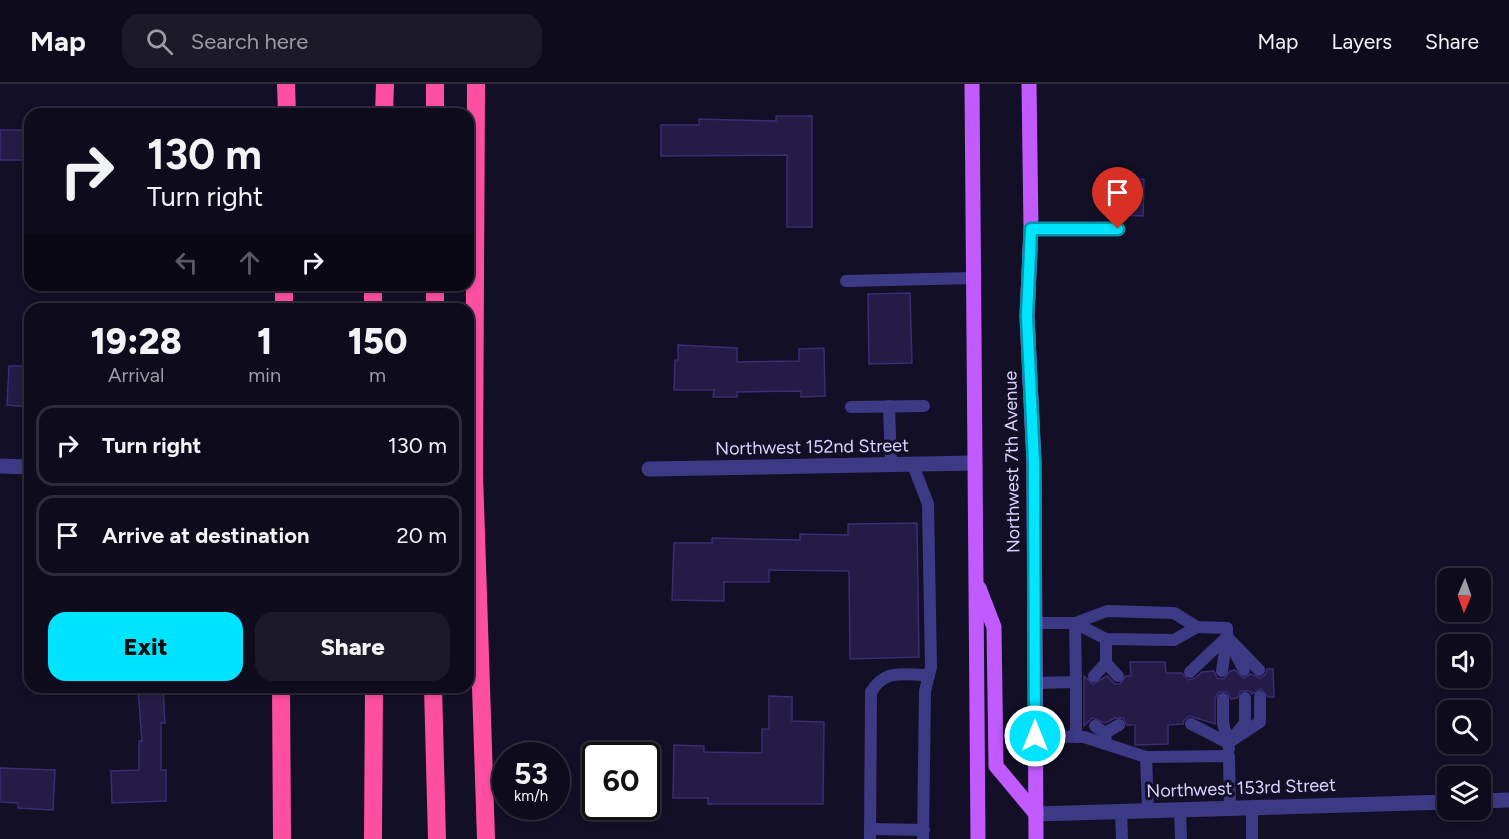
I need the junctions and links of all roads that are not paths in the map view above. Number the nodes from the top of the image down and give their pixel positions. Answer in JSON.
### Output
{"nodes":[{"id":1,"x":286,"y":84,"type":"edge"},
{"id":2,"x":373,"y":84,"type":"edge"},
{"id":3,"x":385,"y":84,"type":"edge"},
{"id":4,"x":435,"y":84,"type":"edge"},
{"id":5,"x":476,"y":84,"type":"edge"},
{"id":6,"x":972,"y":84,"type":"edge"},
{"id":7,"x":1029,"y":84,"type":"edge"},
{"id":8,"x":286,"y":108,"type":"edge"},
{"id":9,"x":373,"y":108,"type":"edge"},
{"id":10,"x":384,"y":108,"type":"edge"},
{"id":11,"x":435,"y":108,"type":"edge"},
{"id":12,"x":1031,"y":229,"type":"junction"},
{"id":13,"x":1118,"y":229,"type":"dead end"},
{"id":14,"x":973,"y":278,"type":"junction"},
{"id":15,"x":846,"y":280,"type":"dead end"},
{"id":16,"x":851,"y":406,"type":"dead end"},
{"id":17,"x":889,"y":406,"type":"junction"},
{"id":18,"x":924,"y":406,"type":"dead end"},
{"id":19,"x":974,"y":463,"type":"junction"},
{"id":20,"x":891,"y":465,"type":"junction"},
{"id":21,"x":913,"y":465,"type":"junction"},
{"id":22,"x":0,"y":466,"type":"edge"},
{"id":23,"x":24,"y":467,"type":"edge"},
{"id":24,"x":650,"y":469,"type":"dead end"},
{"id":25,"x":975,"y":580,"type":"junction"},
{"id":26,"x":1035,"y":622,"type":"junction"},
{"id":27,"x":1075,"y":623,"type":"junction"},
{"id":28,"x":1197,"y":627,"type":"junction"},
{"id":29,"x":1227,"y":637,"type":"junction"},
{"id":30,"x":1106,"y":639,"type":"junction"},
{"id":31,"x":1107,"y":663,"type":"junction"},
{"id":32,"x":1259,"y":669,"type":"dead end"},
{"id":33,"x":1244,"y":670,"type":"dead end"},
{"id":34,"x":1222,"y":671,"type":"dead end"},
{"id":35,"x":1190,"y":672,"type":"dead end"},
{"id":36,"x":929,"y":675,"type":"junction"},
{"id":37,"x":1094,"y":676,"type":"dead end"},
{"id":38,"x":1118,"y":676,"type":"dead end"},
{"id":39,"x":1076,"y":682,"type":"junction"},
{"id":40,"x":1035,"y":683,"type":"junction"},
{"id":41,"x":281,"y":693,"type":"edge"},
{"id":42,"x":374,"y":693,"type":"edge"},
{"id":43,"x":384,"y":693,"type":"edge"},
{"id":44,"x":433,"y":693,"type":"edge"},
{"id":45,"x":1245,"y":698,"type":"dead end"},
{"id":46,"x":1260,"y":698,"type":"dead end"},
{"id":47,"x":1222,"y":699,"type":"dead end"},
{"id":48,"x":1191,"y":724,"type":"dead end"},
{"id":49,"x":1119,"y":725,"type":"dead end"},
{"id":50,"x":1102,"y":734,"type":"junction"},
{"id":51,"x":1035,"y":736,"type":"junction"},
{"id":52,"x":1076,"y":736,"type":"junction"},
{"id":53,"x":1228,"y":743,"type":"junction"},
{"id":54,"x":1229,"y":756,"type":"junction"},
{"id":55,"x":1146,"y":758,"type":"junction"},
{"id":56,"x":1509,"y":800,"type":"edge"},
{"id":57,"x":1491,"y":801,"type":"edge"},
{"id":58,"x":1437,"y":802,"type":"edge"},
{"id":59,"x":1230,"y":808,"type":"junction"},
{"id":60,"x":1252,"y":808,"type":"junction"},
{"id":61,"x":1180,"y":810,"type":"junction"},
{"id":62,"x":1121,"y":811,"type":"junction"},
{"id":63,"x":1148,"y":811,"type":"junction"},
{"id":64,"x":1036,"y":814,"type":"junction"},
{"id":65,"x":870,"y":834,"type":"edge"},
{"id":66,"x":923,"y":834,"type":"edge"},
{"id":67,"x":282,"y":839,"type":"edge"},
{"id":68,"x":373,"y":839,"type":"edge"},
{"id":69,"x":384,"y":839,"type":"edge"},
{"id":70,"x":437,"y":839,"type":"edge"},
{"id":71,"x":486,"y":839,"type":"edge"},
{"id":72,"x":978,"y":839,"type":"edge"},
{"id":73,"x":1036,"y":839,"type":"edge"},
{"id":74,"x":1122,"y":839,"type":"edge"},
{"id":75,"x":1181,"y":839,"type":"edge"},
{"id":76,"x":1252,"y":839,"type":"edge"}],
"edges":[{"from":1,"to":8,"type":"highway"},
{"from":2,"to":9,"type":"highway"},
{"from":3,"to":10,"type":"highway"},
{"from":4,"to":11,"type":"highway"},
{"from":5,"to":71,"type":"highway"},
{"from":6,"to":14,"type":"main road","name":"Northwest 7th Avenue"},
{"from":7,"to":12,"type":"main road","name":"Northwest 7th Avenue"},
{"from":12,"to":13,"type":"lane"},
{"from":12,"to":26,"type":"main road","name":"Northwest 7th Avenue"},
{"from":14,"to":15,"type":"lane"},
{"from":14,"to":19,"type":"main road","name":"Northwest 7th Avenue"},
{"from":16,"to":17,"type":"lane"},
{"from":17,"to":18,"type":"lane"},
{"from":17,"to":20,"type":"lane"},
{"from":19,"to":21,"type":"street","name":"Northwest 152nd Street"},
{"from":19,"to":25,"type":"main road","name":"Northwest 7th Avenue"},
{"from":20,"to":21,"type":"street","name":"Northwest 152nd Street"},
{"from":20,"to":24,"type":"street","name":"Northwest 152nd Street"},
{"from":21,"to":36,"type":"lane"},
{"from":22,"to":23,"type":"street"},
{"from":25,"to":64,"type":"main road"},
{"from":25,"to":72,"type":"main road","name":"Northwest 7th Avenue"},
{"from":26,"to":27,"type":"lane"},
{"from":26,"to":40,"type":"main road","name":"Northwest 7th Avenue"},
{"from":27,"to":28,"type":"lane"},
{"from":27,"to":30,"type":"lane"},
{"from":27,"to":39,"type":"lane"},
{"from":28,"to":29,"type":"lane"},
{"from":28,"to":30,"type":"lane"},
{"from":29,"to":32,"type":"lane"},
{"from":29,"to":33,"type":"lane"},
{"from":29,"to":34,"type":"lane"},
{"from":29,"to":35,"type":"lane"},
{"from":30,"to":31,"type":"lane"},
{"from":31,"to":37,"type":"lane"},
{"from":31,"to":38,"type":"lane"},
{"from":36,"to":65,"type":"lane"},
{"from":36,"to":66,"type":"lane"},
{"from":39,"to":40,"type":"lane"},
{"from":39,"to":52,"type":"lane"},
{"from":40,"to":51,"type":"main road","name":"Northwest 7th Avenue"},
{"from":41,"to":67,"type":"highway"},
{"from":42,"to":68,"type":"highway"},
{"from":43,"to":69,"type":"highway"},
{"from":44,"to":70,"type":"highway"},
{"from":45,"to":53,"type":"lane"},
{"from":46,"to":53,"type":"lane"},
{"from":47,"to":53,"type":"lane"},
{"from":48,"to":53,"type":"lane"},
{"from":49,"to":50,"type":"lane"},
{"from":50,"to":52,"type":"lane"},
{"from":50,"to":55,"type":"lane"},
{"from":51,"to":52,"type":"lane"},
{"from":51,"to":64,"type":"main road","name":"Northwest 7th Avenue"},
{"from":53,"to":54,"type":"lane"},
{"from":54,"to":55,"type":"lane"},
{"from":54,"to":59,"type":"lane"},
{"from":55,"to":63,"type":"lane"},
{"from":56,"to":57,"type":"street"},
{"from":58,"to":60,"type":"street","name":"Northwest 153rd Street"},
{"from":59,"to":60,"type":"street","name":"Northwest 153rd Street"},
{"from":59,"to":61,"type":"street","name":"Northwest 153rd Street"},
{"from":60,"to":76,"type":"lane"},
{"from":61,"to":63,"type":"street","name":"Northwest 153rd Street"},
{"from":61,"to":75,"type":"lane"},
{"from":62,"to":63,"type":"street","name":"Northwest 153rd Street"},
{"from":62,"to":64,"type":"street","name":"Northwest 153rd Street"},
{"from":62,"to":74,"type":"lane"},
{"from":64,"to":73,"type":"main road","name":"Northwest 7th Avenue"},
{"from":65,"to":66,"type":"lane"}]}
